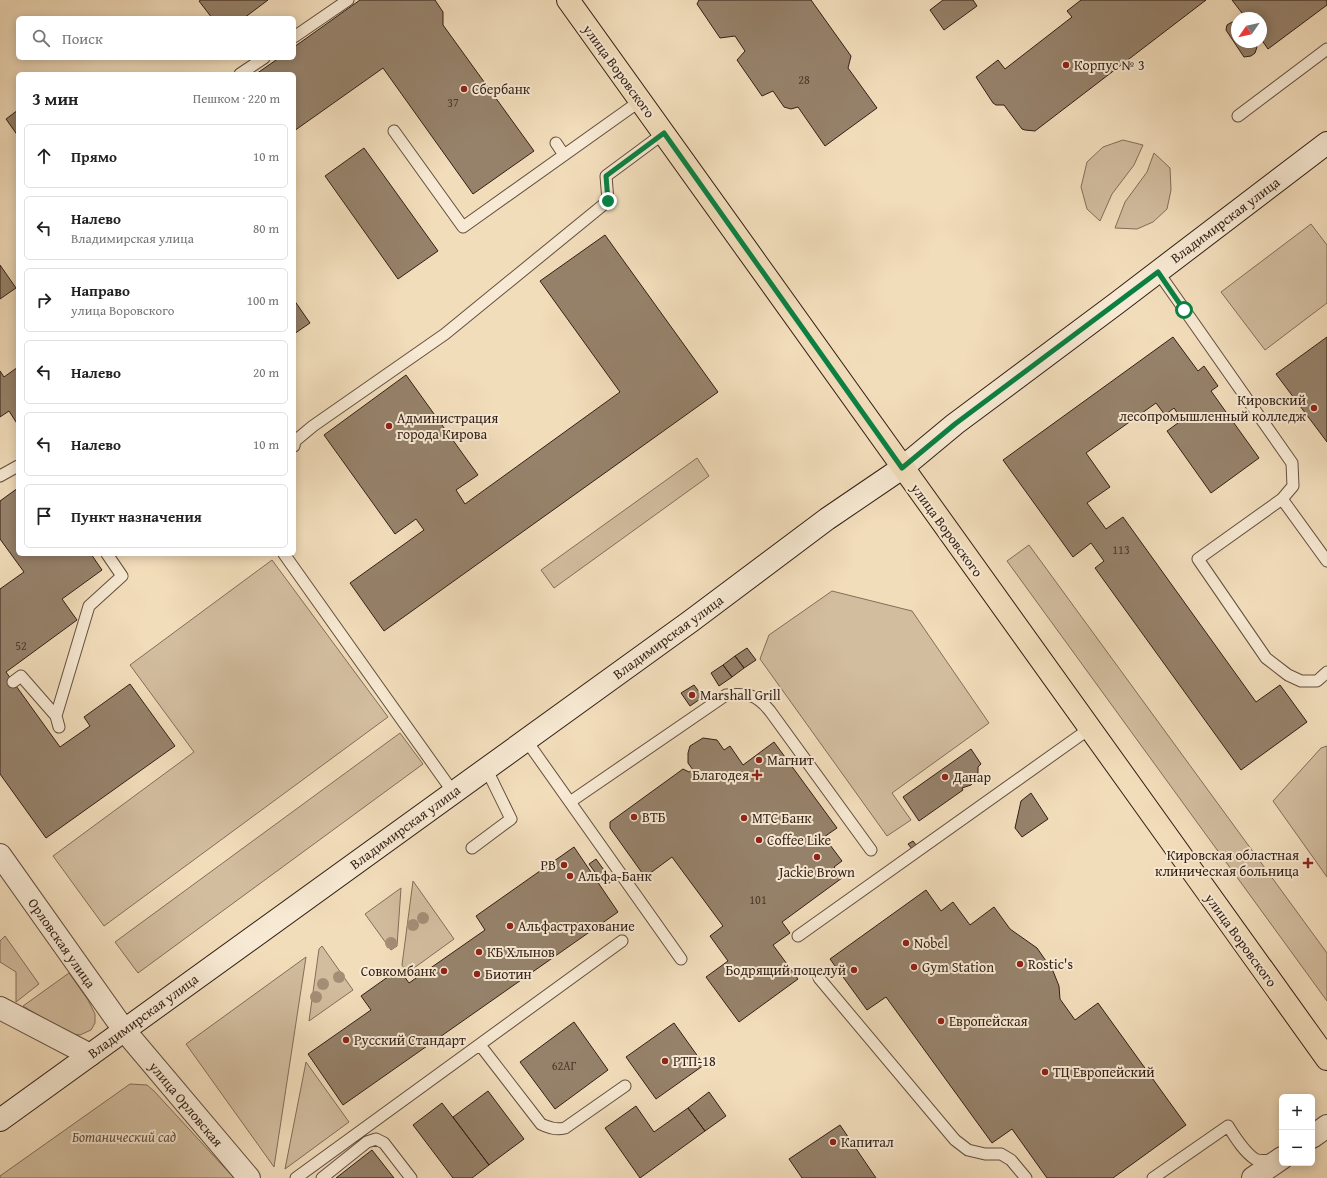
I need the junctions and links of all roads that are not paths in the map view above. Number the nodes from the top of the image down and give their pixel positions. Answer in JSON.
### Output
{"nodes":[{"id":1,"x":348,"y":0,"type":"edge"},
{"id":2,"x":568,"y":0,"type":"edge"},
{"id":3,"x":296,"y":36,"type":"edge"},
{"id":4,"x":1327,"y":49,"type":"edge"},
{"id":5,"x":261,"y":60,"type":"edge"},
{"id":6,"x":243,"y":72,"type":"edge"},
{"id":7,"x":640,"y":101,"type":"junction"},
{"id":8,"x":1238,"y":116,"type":"dead end"},
{"id":9,"x":394,"y":131,"type":"dead end"},
{"id":10,"x":664,"y":133,"type":"junction"},
{"id":11,"x":1327,"y":142,"type":"edge"},
{"id":12,"x":556,"y":143,"type":"dead end"},
{"id":13,"x":564,"y":155,"type":"junction"},
{"id":14,"x":1158,"y":272,"type":"junction"},
{"id":15,"x":296,"y":440,"type":"edge"},
{"id":16,"x":16,"y":467,"type":"edge"},
{"id":17,"x":902,"y":468,"type":"junction"},
{"id":18,"x":0,"y":476,"type":"edge"},
{"id":19,"x":1282,"y":498,"type":"junction"},
{"id":20,"x":108,"y":556,"type":"edge"},
{"id":21,"x":285,"y":556,"type":"edge"},
{"id":22,"x":1327,"y":561,"type":"edge"},
{"id":23,"x":1327,"y":672,"type":"edge"},
{"id":24,"x":13,"y":682,"type":"dead end"},
{"id":25,"x":56,"y":716,"type":"junction"},
{"id":26,"x":59,"y":727,"type":"dead end"},
{"id":27,"x":1089,"y":729,"type":"junction"},
{"id":28,"x":526,"y":740,"type":"junction"},
{"id":29,"x":486,"y":768,"type":"junction"},
{"id":30,"x":453,"y":792,"type":"junction"},
{"id":31,"x":570,"y":802,"type":"junction"},
{"id":32,"x":472,"y":848,"type":"dead end"},
{"id":33,"x":871,"y":850,"type":"dead end"},
{"id":34,"x":0,"y":855,"type":"edge"},
{"id":35,"x":798,"y":936,"type":"dead end"},
{"id":36,"x":622,"y":941,"type":"dead end"},
{"id":37,"x":681,"y":959,"type":"dead end"},
{"id":38,"x":819,"y":978,"type":"dead end"},
{"id":39,"x":0,"y":1008,"type":"edge"},
{"id":40,"x":124,"y":1030,"type":"junction"},
{"id":41,"x":480,"y":1044,"type":"junction"},
{"id":42,"x":90,"y":1055,"type":"junction"},
{"id":43,"x":1327,"y":1059,"type":"edge"},
{"id":44,"x":625,"y":1086,"type":"dead end"},
{"id":45,"x":0,"y":1120,"type":"edge"},
{"id":46,"x":1327,"y":1126,"type":"edge"},
{"id":47,"x":1315,"y":1135,"type":"edge"},
{"id":48,"x":1279,"y":1159,"type":"edge"},
{"id":49,"x":1279,"y":1160,"type":"edge"},
{"id":50,"x":249,"y":1178,"type":"edge"},
{"id":51,"x":296,"y":1178,"type":"edge"},
{"id":52,"x":322,"y":1178,"type":"edge"},
{"id":53,"x":411,"y":1178,"type":"edge"},
{"id":54,"x":1026,"y":1178,"type":"edge"},
{"id":55,"x":1153,"y":1178,"type":"edge"},
{"id":56,"x":1253,"y":1178,"type":"edge"}],
"edges":[{"from":1,"to":3,"type":"lane"},
{"from":2,"to":7,"type":"main road","name":"улица Воровского"},
{"from":4,"to":8,"type":"lane"},
{"from":5,"to":6,"type":"lane"},
{"from":7,"to":10,"type":"main road","name":"улица Воровского"},
{"from":7,"to":13,"type":"lane"},
{"from":9,"to":13,"type":"lane"},
{"from":10,"to":15,"type":"lane"},
{"from":10,"to":17,"type":"main road","name":"улица Воровского"},
{"from":11,"to":14,"type":"main road","name":"Владимирская улица"},
{"from":12,"to":13,"type":"lane"},
{"from":14,"to":17,"type":"main road","name":"Владимирская улица"},
{"from":14,"to":19,"type":"lane"},
{"from":16,"to":18,"type":"lane"},
{"from":17,"to":27,"type":"main road","name":"улица Воровского"},
{"from":17,"to":28,"type":"main road","name":"Владимирская улица"},
{"from":19,"to":22,"type":"lane"},
{"from":19,"to":23,"type":"lane"},
{"from":20,"to":25,"type":"lane"},
{"from":21,"to":30,"type":"lane"},
{"from":24,"to":25,"type":"lane"},
{"from":25,"to":26,"type":"lane"},
{"from":27,"to":35,"type":"lane"},
{"from":27,"to":43,"type":"main road","name":"улица Воровского"},
{"from":28,"to":29,"type":"main road","name":"Владимирская улица"},
{"from":28,"to":31,"type":"lane"},
{"from":29,"to":30,"type":"main road","name":"Владимирская улица"},
{"from":29,"to":32,"type":"lane"},
{"from":30,"to":40,"type":"main road","name":"Владимирская улица"},
{"from":31,"to":33,"type":"lane"},
{"from":31,"to":37,"type":"lane"},
{"from":34,"to":40,"type":"main road","name":"Орловская улица"},
{"from":36,"to":41,"type":"lane"},
{"from":38,"to":54,"type":"lane"},
{"from":39,"to":42,"type":"main road"},
{"from":40,"to":42,"type":"main road","name":"Владимирская улица"},
{"from":40,"to":50,"type":"main road","name":"улица Орловская"},
{"from":41,"to":44,"type":"lane"},
{"from":41,"to":51,"type":"lane"},
{"from":42,"to":45,"type":"main road","name":"Владимирская улица"},
{"from":46,"to":47,"type":"main road"},
{"from":48,"to":55,"type":"lane"},
{"from":49,"to":56,"type":"main road"},
{"from":52,"to":53,"type":"lane"}]}
